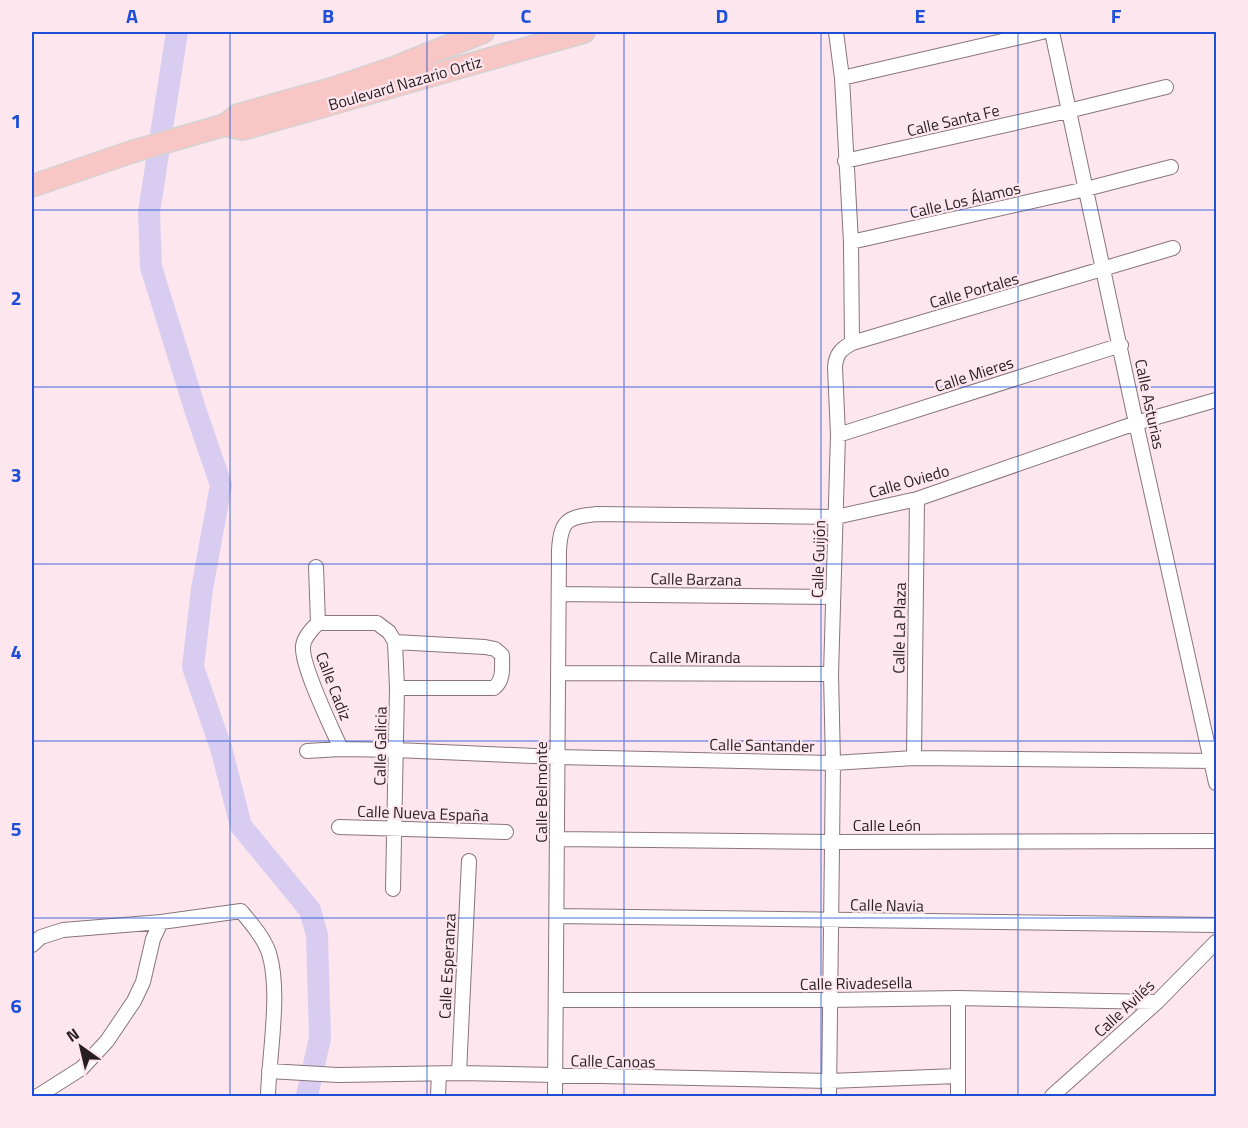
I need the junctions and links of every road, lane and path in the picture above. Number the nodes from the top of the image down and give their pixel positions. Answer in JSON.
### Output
{"nodes":[{"id":1,"x":483,"y":32,"type":"edge"},
{"id":2,"x":584,"y":32,"type":"edge"},
{"id":3,"x":836,"y":32,"type":"edge"},
{"id":4,"x":1042,"y":32,"type":"edge"},
{"id":5,"x":1052,"y":32,"type":"edge"},
{"id":6,"x":842,"y":78,"type":"junction"},
{"id":7,"x":1166,"y":87,"type":"dead end"},
{"id":8,"x":1068,"y":111,"type":"junction"},
{"id":9,"x":225,"y":125,"type":"junction"},
{"id":10,"x":845,"y":161,"type":"junction"},
{"id":11,"x":1171,"y":167,"type":"dead end"},
{"id":12,"x":32,"y":186,"type":"edge"},
{"id":13,"x":1086,"y":189,"type":"junction"},
{"id":14,"x":851,"y":242,"type":"junction"},
{"id":15,"x":1173,"y":248,"type":"dead end"},
{"id":16,"x":1105,"y":268,"type":"junction"},
{"id":17,"x":852,"y":343,"type":"junction"},
{"id":18,"x":1121,"y":345,"type":"junction"},
{"id":19,"x":1216,"y":400,"type":"edge"},
{"id":20,"x":1136,"y":423,"type":"junction"},
{"id":21,"x":838,"y":435,"type":"junction"},
{"id":22,"x":917,"y":498,"type":"junction"},
{"id":23,"x":597,"y":514,"type":"joint"},
{"id":24,"x":836,"y":517,"type":"junction"},
{"id":25,"x":316,"y":567,"type":"dead end"},
{"id":26,"x":559,"y":594,"type":"junction"},
{"id":27,"x":832,"y":597,"type":"junction"},
{"id":28,"x":318,"y":623,"type":"junction"},
{"id":29,"x":395,"y":642,"type":"junction"},
{"id":30,"x":559,"y":673,"type":"junction"},
{"id":31,"x":831,"y":674,"type":"junction"},
{"id":32,"x":398,"y":688,"type":"junction"},
{"id":33,"x":341,"y":749,"type":"junction"},
{"id":34,"x":396,"y":750,"type":"junction"},
{"id":35,"x":307,"y":751,"type":"dead end"},
{"id":36,"x":557,"y":758,"type":"junction"},
{"id":37,"x":914,"y":758,"type":"junction"},
{"id":38,"x":1214,"y":761,"type":"edge"},
{"id":39,"x":833,"y":763,"type":"junction"},
{"id":40,"x":1216,"y":783,"type":"edge"},
{"id":41,"x":339,"y":827,"type":"dead end"},
{"id":42,"x":395,"y":828,"type":"junction"},
{"id":43,"x":506,"y":832,"type":"dead end"},
{"id":44,"x":558,"y":839,"type":"junction"},
{"id":45,"x":1216,"y":841,"type":"edge"},
{"id":46,"x":832,"y":842,"type":"junction"},
{"id":47,"x":469,"y":861,"type":"dead end"},
{"id":48,"x":393,"y":889,"type":"dead end"},
{"id":49,"x":557,"y":916,"type":"junction"},
{"id":50,"x":831,"y":920,"type":"junction"},
{"id":51,"x":160,"y":922,"type":"junction"},
{"id":52,"x":1216,"y":925,"type":"edge"},
{"id":53,"x":1216,"y":942,"type":"edge"},
{"id":54,"x":32,"y":945,"type":"edge"},
{"id":55,"x":958,"y":998,"type":"junction"},
{"id":56,"x":556,"y":999,"type":"junction"},
{"id":57,"x":829,"y":1000,"type":"junction"},
{"id":58,"x":1157,"y":1002,"type":"junction"},
{"id":59,"x":276,"y":1071,"type":"junction"},
{"id":60,"x":459,"y":1073,"type":"junction"},
{"id":61,"x":439,"y":1074,"type":"junction"},
{"id":62,"x":555,"y":1076,"type":"junction"},
{"id":63,"x":957,"y":1076,"type":"junction"},
{"id":64,"x":829,"y":1082,"type":"junction"},
{"id":65,"x":38,"y":1096,"type":"edge"},
{"id":66,"x":268,"y":1096,"type":"edge"},
{"id":67,"x":438,"y":1096,"type":"edge"},
{"id":68,"x":555,"y":1096,"type":"edge"},
{"id":69,"x":829,"y":1096,"type":"edge"},
{"id":70,"x":958,"y":1096,"type":"edge"},
{"id":71,"x":1052,"y":1096,"type":"edge"}],
"edges":[{"from":1,"to":9,"type":"main road","name":"Boulevard Nazario Ortiz"},
{"from":2,"to":9,"type":"main road","name":"Boulevard Nazario Ortiz"},
{"from":3,"to":6,"type":"street"},
{"from":4,"to":6,"type":"street"},
{"from":5,"to":8,"type":"street","name":"Calle Asturias"},
{"from":6,"to":10,"type":"street"},
{"from":7,"to":8,"type":"street","name":"Calle Santa Fe"},
{"from":8,"to":10,"type":"street","name":"Calle Santa Fe"},
{"from":8,"to":13,"type":"street","name":"Calle Asturias"},
{"from":9,"to":12,"type":"main road","name":"Boulevard Nazario Ortiz"},
{"from":10,"to":14,"type":"street"},
{"from":11,"to":13,"type":"street","name":"Calle Los Álamos"},
{"from":13,"to":14,"type":"street","name":"Calle Los Álamos"},
{"from":13,"to":16,"type":"street","name":"Calle Asturias"},
{"from":14,"to":17,"type":"street"},
{"from":15,"to":16,"type":"street","name":"Calle Portales"},
{"from":16,"to":17,"type":"street","name":"Calle Portales"},
{"from":16,"to":18,"type":"street","name":"Calle Asturias"},
{"from":17,"to":21,"type":"street","name":"Calle Guijón"},
{"from":18,"to":20,"type":"street","name":"Calle Asturias"},
{"from":18,"to":21,"type":"street","name":"Calle Mieres"},
{"from":19,"to":20,"type":"street","name":"Calle Oviedo"},
{"from":20,"to":22,"type":"street","name":"Calle Oviedo"},
{"from":20,"to":38,"type":"street","name":"Calle Asturias"},
{"from":21,"to":24,"type":"street","name":"Calle Guijón"},
{"from":22,"to":24,"type":"street","name":"Calle Oviedo"},
{"from":22,"to":37,"type":"street","name":"Calle La Plaza"},
{"from":23,"to":24,"type":"street","name":"Calle Oviedo"},
{"from":23,"to":26,"type":"street","name":"Calle Belmonte"},
{"from":24,"to":27,"type":"street","name":"Calle Guijón"},
{"from":25,"to":28,"type":"street"},
{"from":26,"to":27,"type":"street","name":"Calle Barzana"},
{"from":26,"to":30,"type":"street","name":"Calle Belmonte"},
{"from":27,"to":31,"type":"street","name":"Calle Guijón"},
{"from":28,"to":29,"type":"street"},
{"from":28,"to":33,"type":"street","name":"Calle Cadiz"},
{"from":29,"to":32,"type":"street","name":"Calle Galicia"},
{"from":29,"to":32,"type":"street"},
{"from":30,"to":31,"type":"street","name":"Calle Miranda"},
{"from":30,"to":36,"type":"street","name":"Calle Belmonte"},
{"from":31,"to":39,"type":"street","name":"Calle Guijón"},
{"from":32,"to":34,"type":"street","name":"Calle Galicia"},
{"from":33,"to":34,"type":"street","name":"Calle Santander"},
{"from":33,"to":35,"type":"street","name":"Calle Santander"},
{"from":34,"to":36,"type":"street","name":"Calle Santander"},
{"from":34,"to":42,"type":"street","name":"Calle Galicia"},
{"from":36,"to":39,"type":"street","name":"Calle Santander"},
{"from":36,"to":44,"type":"street","name":"Calle Belmonte"},
{"from":37,"to":38,"type":"street","name":"Calle Santander"},
{"from":37,"to":39,"type":"street","name":"Calle Santander"},
{"from":38,"to":40,"type":"street","name":"Calle Asturias"},
{"from":39,"to":46,"type":"street","name":"Calle Guijón"},
{"from":41,"to":42,"type":"street","name":"Calle Nueva España"},
{"from":42,"to":43,"type":"street","name":"Calle Nueva España"},
{"from":42,"to":48,"type":"street","name":"Calle Galicia"},
{"from":44,"to":46,"type":"street","name":"Calle León"},
{"from":44,"to":49,"type":"street","name":"Calle Belmonte"},
{"from":45,"to":46,"type":"street","name":"Calle León"},
{"from":46,"to":50,"type":"street","name":"Calle Guijón"},
{"from":47,"to":60,"type":"street","name":"Calle Esperanza"},
{"from":49,"to":50,"type":"street","name":"Calle Navia"},
{"from":49,"to":56,"type":"street","name":"Calle Belmonte"},
{"from":50,"to":52,"type":"street","name":"Calle Navia"},
{"from":50,"to":57,"type":"street","name":"Calle Guijón"},
{"from":51,"to":54,"type":"street"},
{"from":51,"to":59,"type":"street"},
{"from":51,"to":65,"type":"street"},
{"from":53,"to":58,"type":"street","name":"Calle Avilés"},
{"from":55,"to":57,"type":"street","name":"Calle Rivadesella"},
{"from":55,"to":58,"type":"street","name":"Calle Rivadesella"},
{"from":55,"to":63,"type":"street"},
{"from":56,"to":57,"type":"street","name":"Calle Rivadesella"},
{"from":56,"to":62,"type":"street","name":"Calle Belmonte"},
{"from":57,"to":64,"type":"street","name":"Calle Guijón"},
{"from":58,"to":71,"type":"street","name":"Calle Avilés"},
{"from":59,"to":61,"type":"street","name":"Calle Canoas"},
{"from":59,"to":66,"type":"street"},
{"from":60,"to":61,"type":"street","name":"Calle Canoas"},
{"from":60,"to":62,"type":"street","name":"Calle Canoas"},
{"from":61,"to":67,"type":"street"},
{"from":62,"to":64,"type":"street","name":"Calle Canoas"},
{"from":62,"to":68,"type":"street","name":"Calle Belmonte"},
{"from":63,"to":64,"type":"street","name":"Calle Canoas"},
{"from":63,"to":70,"type":"street"},
{"from":64,"to":69,"type":"street","name":"Calle Guijón"}]}
